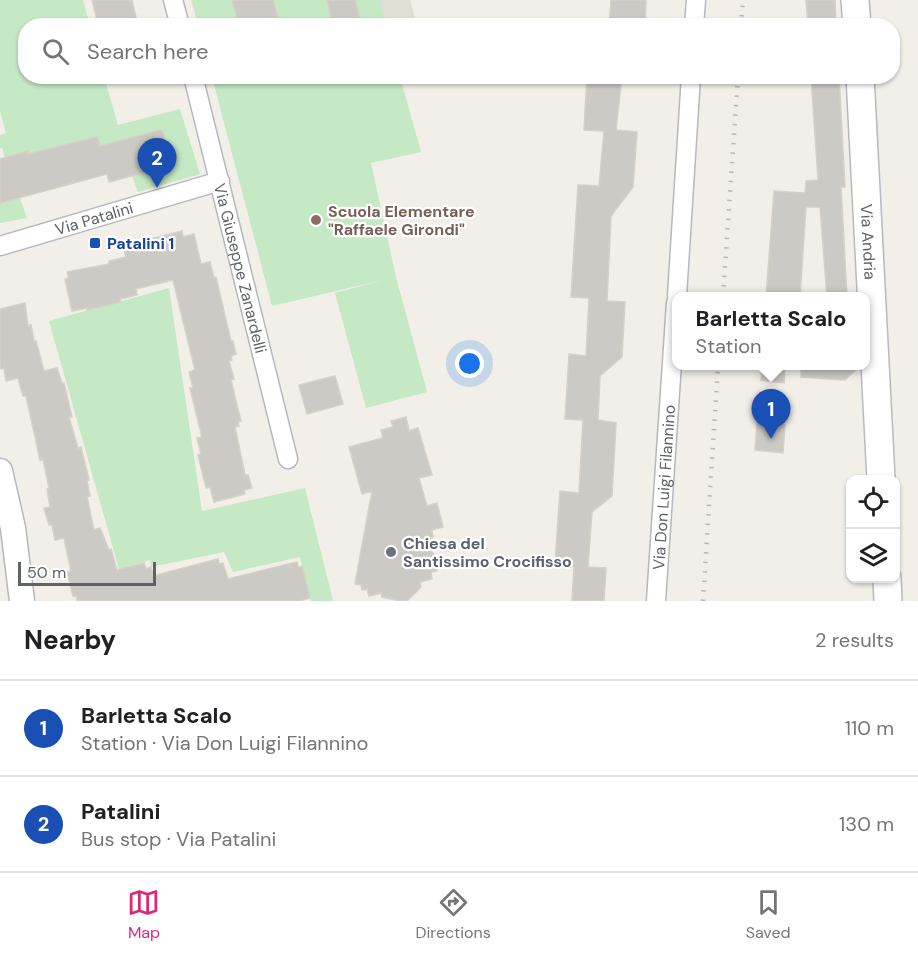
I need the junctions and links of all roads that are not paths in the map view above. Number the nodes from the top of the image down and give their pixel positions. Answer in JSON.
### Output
{"nodes":[{"id":1,"x":173,"y":0,"type":"edge"},
{"id":2,"x":696,"y":0,"type":"edge"},
{"id":3,"x":855,"y":0,"type":"edge"},
{"id":4,"x":178,"y":18,"type":"edge"},
{"id":5,"x":695,"y":18,"type":"edge"},
{"id":6,"x":856,"y":18,"type":"edge"},
{"id":7,"x":195,"y":84,"type":"edge"},
{"id":8,"x":690,"y":84,"type":"edge"},
{"id":9,"x":860,"y":84,"type":"edge"},
{"id":10,"x":220,"y":181,"type":"junction"},
{"id":11,"x":0,"y":246,"type":"edge"},
{"id":12,"x":677,"y":292,"type":"edge"},
{"id":13,"x":672,"y":363,"type":"edge"},
{"id":14,"x":288,"y":459,"type":"dead end"},
{"id":15,"x":0,"y":471,"type":"edge"},
{"id":16,"x":881,"y":475,"type":"edge"},
{"id":17,"x":887,"y":583,"type":"edge"},
{"id":18,"x":22,"y":601,"type":"edge"},
{"id":19,"x":656,"y":601,"type":"edge"},
{"id":20,"x":888,"y":601,"type":"edge"}],
"edges":[{"from":1,"to":4,"type":"street"},
{"from":2,"to":5,"type":"street"},
{"from":3,"to":6,"type":"main road"},
{"from":7,"to":10,"type":"street","name":"Via Giuseppe Zanardelli"},
{"from":8,"to":12,"type":"street"},
{"from":9,"to":16,"type":"main road","name":"Via Andria"},
{"from":10,"to":11,"type":"street","name":"Via Patalini"},
{"from":10,"to":14,"type":"street","name":"Via Giuseppe Zanardelli"},
{"from":13,"to":19,"type":"street","name":"Via Don Luigi Filannino"},
{"from":15,"to":18,"type":"street"},
{"from":17,"to":20,"type":"main road"}]}
